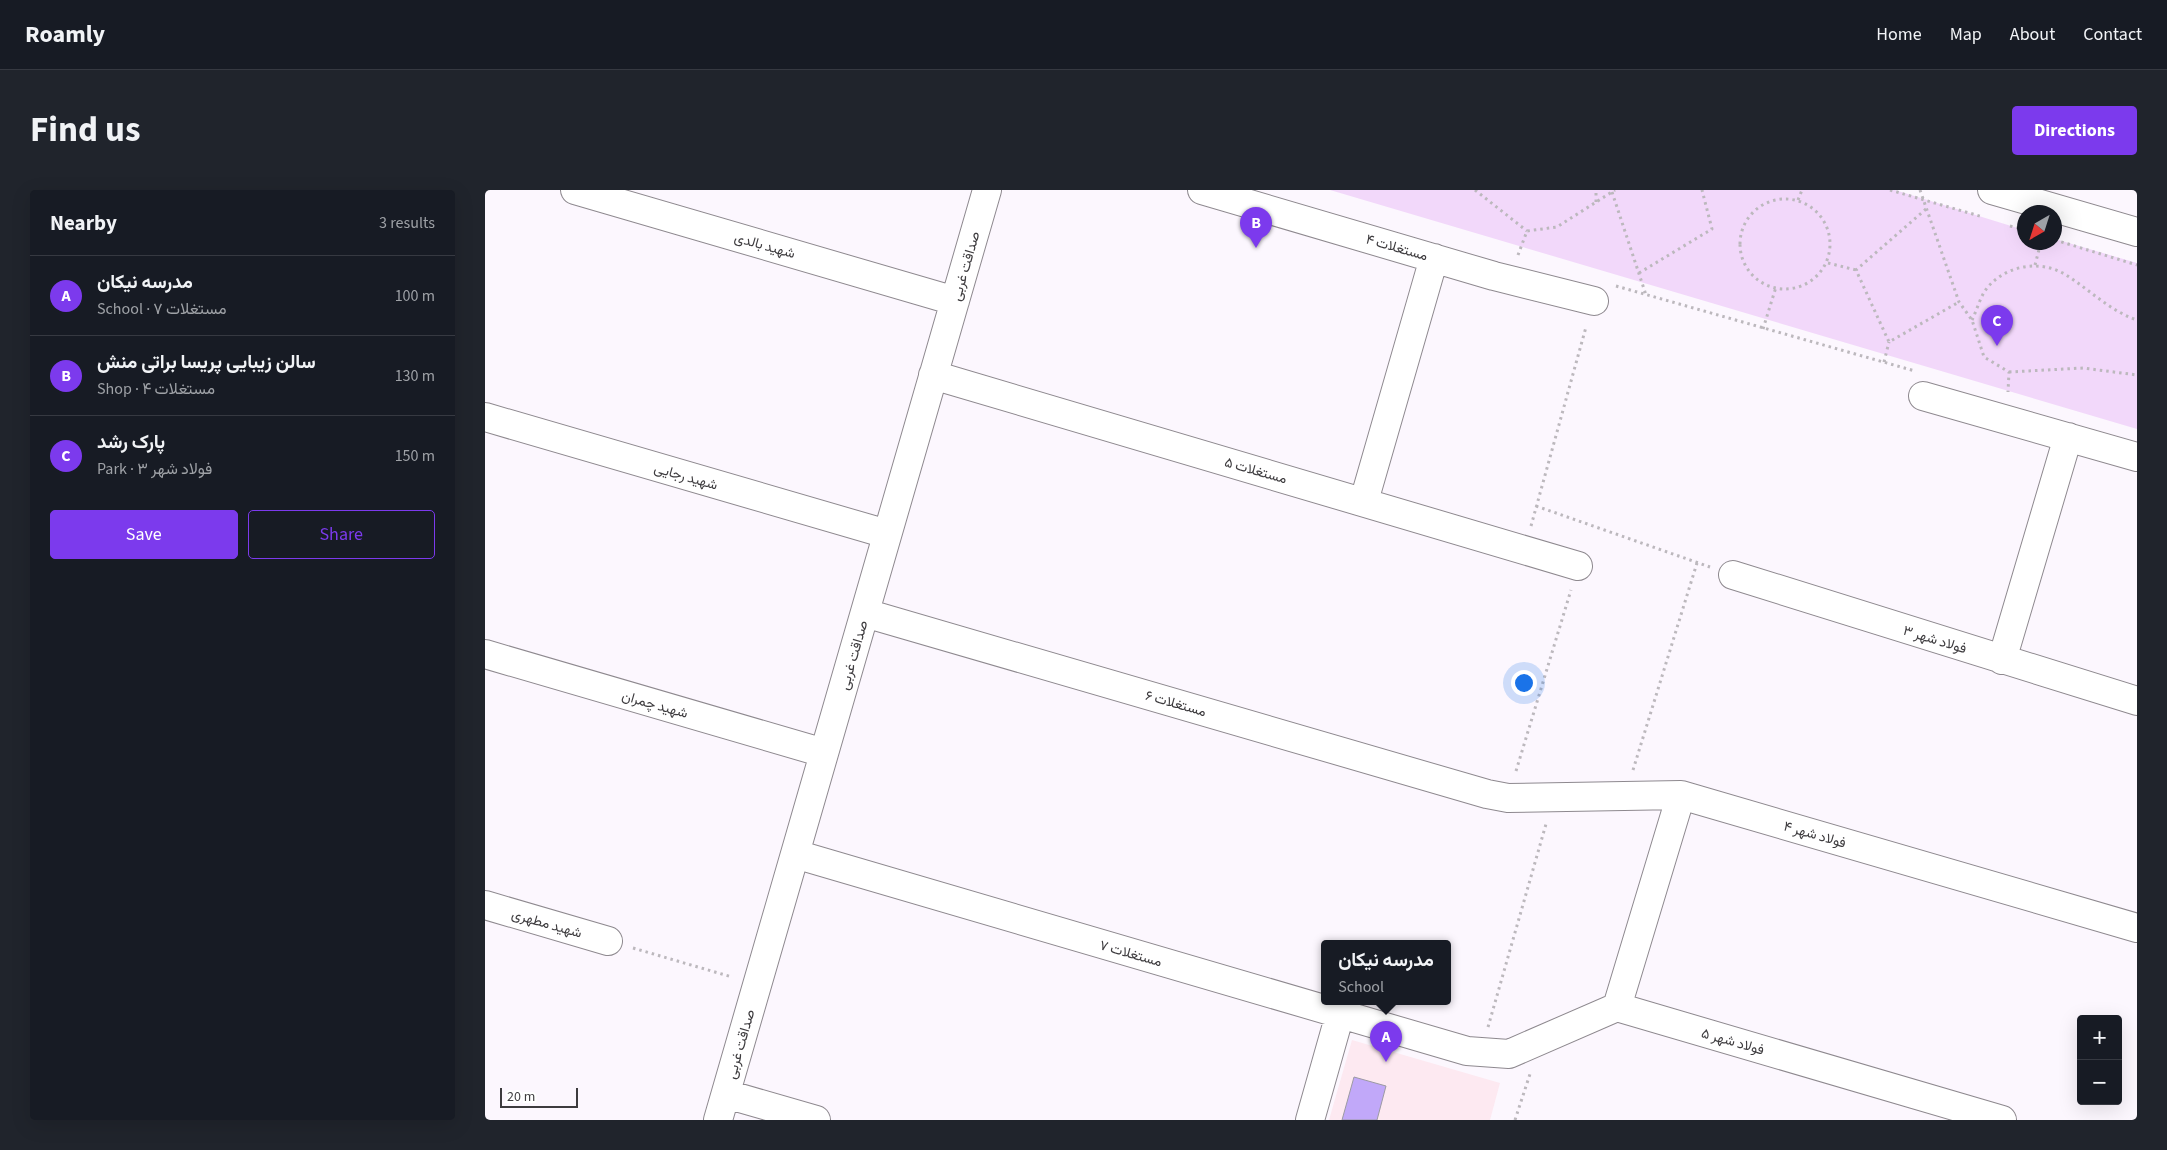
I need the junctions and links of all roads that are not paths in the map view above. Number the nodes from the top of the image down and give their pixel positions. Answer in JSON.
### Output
{"nodes":[{"id":1,"x":575,"y":190,"type":"edge"},
{"id":2,"x":987,"y":190,"type":"edge"},
{"id":3,"x":1202,"y":190,"type":"edge"},
{"id":4,"x":1992,"y":190,"type":"edge"},
{"id":5,"x":2135,"y":225,"type":"edge"},
{"id":6,"x":1434,"y":258,"type":"junction"},
{"id":7,"x":1601,"y":293,"type":"road end"},
{"id":8,"x":955,"y":301,"type":"junction"},
{"id":9,"x":933,"y":375,"type":"junction"},
{"id":10,"x":1922,"y":384,"type":"road end"},
{"id":11,"x":485,"y":417,"type":"edge"},
{"id":12,"x":2067,"y":437,"type":"junction"},
{"id":13,"x":2137,"y":457,"type":"edge"},
{"id":14,"x":1364,"y":501,"type":"junction"},
{"id":15,"x":887,"y":534,"type":"junction"},
{"id":16,"x":1578,"y":566,"type":"road end"},
{"id":17,"x":1733,"y":576,"type":"road end"},
{"id":18,"x":865,"y":613,"type":"junction"},
{"id":19,"x":485,"y":654,"type":"edge"},
{"id":20,"x":2002,"y":660,"type":"junction"},
{"id":21,"x":2137,"y":702,"type":"edge"},
{"id":22,"x":824,"y":753,"type":"junction"},
{"id":23,"x":1681,"y":795,"type":"junction"},
{"id":24,"x":1497,"y":796,"type":"joint"},
{"id":25,"x":795,"y":854,"type":"junction"},
{"id":26,"x":485,"y":905,"type":"edge"},
{"id":27,"x":2137,"y":928,"type":"edge"},
{"id":28,"x":608,"y":941,"type":"road end"},
{"id":29,"x":1617,"y":1007,"type":"junction"},
{"id":30,"x":1341,"y":1014,"type":"junction"},
{"id":31,"x":726,"y":1094,"type":"junction"},
{"id":32,"x":719,"y":1120,"type":"edge"},
{"id":33,"x":816,"y":1120,"type":"edge"},
{"id":34,"x":1310,"y":1120,"type":"edge"},
{"id":35,"x":2002,"y":1120,"type":"edge"}],
"edges":[{"from":1,"to":8,"type":"street","name":"شهید بالدی"},
{"from":2,"to":8,"type":"street","name":"صداقت غربی"},
{"from":3,"to":6,"type":"street","name":"مستغلات ۴"},
{"from":4,"to":5,"type":"street"},
{"from":6,"to":7,"type":"street","name":"مستغلات ۴"},
{"from":6,"to":14,"type":"street"},
{"from":8,"to":9,"type":"street","name":"صداقت غربی"},
{"from":9,"to":14,"type":"street","name":"مستغلات ۵"},
{"from":9,"to":15,"type":"street","name":"صداقت غربی"},
{"from":10,"to":12,"type":"street"},
{"from":11,"to":15,"type":"street","name":"شهید رجایی"},
{"from":12,"to":13,"type":"street"},
{"from":12,"to":20,"type":"street"},
{"from":14,"to":16,"type":"street","name":"مستغلات ۵"},
{"from":15,"to":18,"type":"street","name":"صداقت غربی"},
{"from":17,"to":20,"type":"street","name":"فولاد شهر ۳"},
{"from":18,"to":22,"type":"street","name":"صداقت غربی"},
{"from":18,"to":24,"type":"street","name":"مستغلات ۶"},
{"from":19,"to":22,"type":"street","name":"شهید چمران"},
{"from":20,"to":21,"type":"street","name":"فولاد شهر ۳"},
{"from":22,"to":25,"type":"street","name":"صداقت غربی"},
{"from":23,"to":24,"type":"street","name":"فولاد شهر ۴"},
{"from":23,"to":27,"type":"street","name":"فولاد شهر ۴"},
{"from":23,"to":29,"type":"street"},
{"from":25,"to":30,"type":"street","name":"مستغلات ۷"},
{"from":25,"to":31,"type":"street","name":"صداقت غربی"},
{"from":26,"to":28,"type":"street","name":"شهید مطهری"},
{"from":29,"to":30,"type":"street","name":"مستغلات ۷"},
{"from":29,"to":35,"type":"street","name":"فولاد شهر ۵"},
{"from":30,"to":34,"type":"street"},
{"from":31,"to":32,"type":"street","name":"صداقت غربی"},
{"from":31,"to":33,"type":"street"}]}
